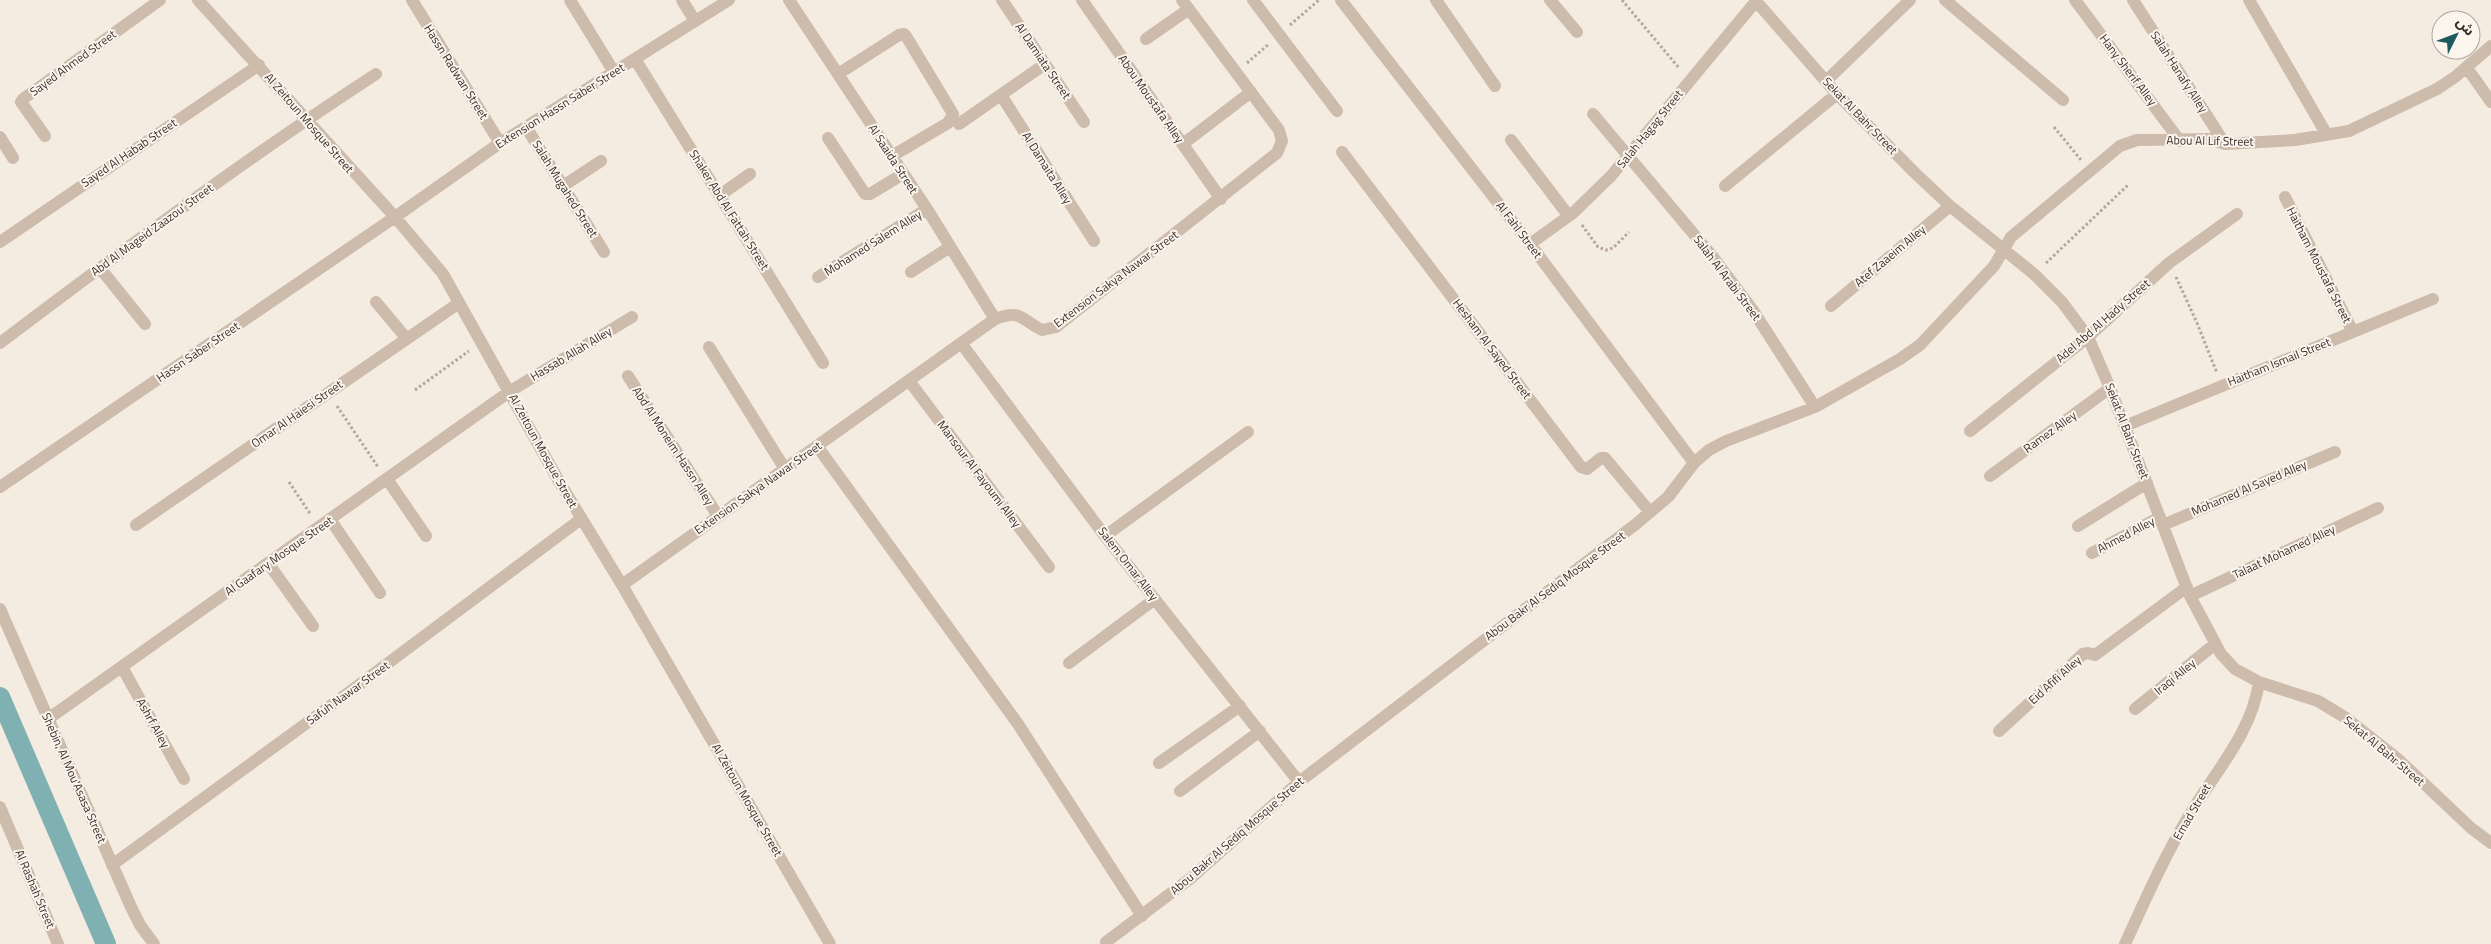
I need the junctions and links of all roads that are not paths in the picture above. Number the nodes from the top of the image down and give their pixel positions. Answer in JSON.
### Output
{"nodes":[{"id":1,"x":160,"y":0,"type":"edge"},
{"id":2,"x":198,"y":0,"type":"edge"},
{"id":3,"x":412,"y":0,"type":"edge"},
{"id":4,"x":570,"y":0,"type":"edge"},
{"id":5,"x":682,"y":0,"type":"edge"},
{"id":6,"x":729,"y":0,"type":"edge"},
{"id":7,"x":789,"y":0,"type":"edge"},
{"id":8,"x":1082,"y":0,"type":"edge"},
{"id":9,"x":1253,"y":0,"type":"edge"},
{"id":10,"x":1341,"y":0,"type":"edge"},
{"id":11,"x":1436,"y":0,"type":"edge"},
{"id":12,"x":1550,"y":0,"type":"edge"},
{"id":13,"x":1756,"y":0,"type":"edge"},
{"id":14,"x":1910,"y":0,"type":"edge"},
{"id":15,"x":1945,"y":0,"type":"edge"},
{"id":16,"x":2075,"y":0,"type":"edge"},
{"id":17,"x":2133,"y":0,"type":"edge"},
{"id":18,"x":2249,"y":0,"type":"edge"},
{"id":19,"x":1006,"y":2,"type":"edge"},
{"id":20,"x":1186,"y":4,"type":"edge"},
{"id":21,"x":695,"y":21,"type":"junction"},
{"id":22,"x":1577,"y":32,"type":"dead end"},
{"id":23,"x":1146,"y":39,"type":"dead end"},
{"id":24,"x":2491,"y":46,"type":"edge"},
{"id":25,"x":635,"y":59,"type":"junction"},
{"id":26,"x":1045,"y":64,"type":"junction"},
{"id":27,"x":259,"y":65,"type":"junction"},
{"id":28,"x":2467,"y":68,"type":"junction"},
{"id":29,"x":614,"y":72,"type":"junction"},
{"id":30,"x":376,"y":74,"type":"dead end"},
{"id":31,"x":838,"y":74,"type":"junction"},
{"id":32,"x":1826,"y":81,"type":"junction"},
{"id":33,"x":1495,"y":86,"type":"dead end"},
{"id":34,"x":1251,"y":92,"type":"junction"},
{"id":35,"x":1837,"y":94,"type":"junction"},
{"id":36,"x":1001,"y":95,"type":"junction"},
{"id":37,"x":2063,"y":100,"type":"dead end"},
{"id":38,"x":2491,"y":102,"type":"edge"},
{"id":39,"x":1337,"y":111,"type":"dead end"},
{"id":40,"x":1593,"y":114,"type":"dead end"},
{"id":41,"x":306,"y":120,"type":"junction"},
{"id":42,"x":1084,"y":122,"type":"dead end"},
{"id":43,"x":959,"y":124,"type":"dead end"},
{"id":44,"x":526,"y":127,"type":"junction"},
{"id":45,"x":2327,"y":135,"type":"junction"},
{"id":46,"x":45,"y":136,"type":"dead end"},
{"id":47,"x":0,"y":137,"type":"edge"},
{"id":48,"x":828,"y":138,"type":"dead end"},
{"id":49,"x":1511,"y":140,"type":"dead end"},
{"id":50,"x":2180,"y":140,"type":"junction"},
{"id":51,"x":500,"y":143,"type":"junction"},
{"id":52,"x":1182,"y":144,"type":"junction"},
{"id":53,"x":2226,"y":144,"type":"junction"},
{"id":54,"x":1342,"y":152,"type":"dead end"},
{"id":55,"x":892,"y":156,"type":"junction"},
{"id":56,"x":1629,"y":156,"type":"junction"},
{"id":57,"x":13,"y":158,"type":"dead end"},
{"id":58,"x":601,"y":161,"type":"dead end"},
{"id":59,"x":750,"y":174,"type":"dead end"},
{"id":60,"x":903,"y":174,"type":"junction"},
{"id":61,"x":564,"y":186,"type":"junction"},
{"id":62,"x":1725,"y":186,"type":"dead end"},
{"id":63,"x":720,"y":195,"type":"junction"},
{"id":64,"x":2285,"y":197,"type":"dead end"},
{"id":65,"x":1221,"y":199,"type":"junction"},
{"id":66,"x":1950,"y":206,"type":"junction"},
{"id":67,"x":926,"y":209,"type":"junction"},
{"id":68,"x":1571,"y":214,"type":"junction"},
{"id":69,"x":2237,"y":214,"type":"dead end"},
{"id":70,"x":395,"y":218,"type":"junction"},
{"id":71,"x":1094,"y":241,"type":"dead end"},
{"id":72,"x":0,"y":242,"type":"edge"},
{"id":73,"x":1530,"y":244,"type":"junction"},
{"id":74,"x":950,"y":247,"type":"junction"},
{"id":75,"x":2004,"y":248,"type":"junction"},
{"id":76,"x":604,"y":252,"type":"dead end"},
{"id":77,"x":100,"y":268,"type":"junction"},
{"id":78,"x":911,"y":272,"type":"dead end"},
{"id":79,"x":818,"y":277,"type":"dead end"},
{"id":80,"x":2433,"y":299,"type":"dead end"},
{"id":81,"x":376,"y":302,"type":"dead end"},
{"id":82,"x":459,"y":303,"type":"junction"},
{"id":83,"x":1831,"y":306,"type":"dead end"},
{"id":84,"x":632,"y":317,"type":"dead end"},
{"id":85,"x":995,"y":319,"type":"junction"},
{"id":86,"x":144,"y":324,"type":"dead end"},
{"id":87,"x":2353,"y":332,"type":"junction"},
{"id":88,"x":2088,"y":337,"type":"junction"},
{"id":89,"x":407,"y":339,"type":"junction"},
{"id":90,"x":0,"y":343,"type":"edge"},
{"id":91,"x":961,"y":343,"type":"junction"},
{"id":92,"x":709,"y":347,"type":"dead end"},
{"id":93,"x":822,"y":363,"type":"dead end"},
{"id":94,"x":628,"y":376,"type":"dead end"},
{"id":95,"x":910,"y":382,"type":"junction"},
{"id":96,"x":2110,"y":388,"type":"junction"},
{"id":97,"x":509,"y":392,"type":"junction"},
{"id":98,"x":1815,"y":407,"type":"junction"},
{"id":99,"x":2124,"y":426,"type":"junction"},
{"id":100,"x":1970,"y":431,"type":"dead end"},
{"id":101,"x":1248,"y":432,"type":"dead end"},
{"id":102,"x":818,"y":446,"type":"junction"},
{"id":103,"x":2335,"y":452,"type":"dead end"},
{"id":104,"x":1694,"y":463,"type":"junction"},
{"id":105,"x":785,"y":469,"type":"junction"},
{"id":106,"x":1990,"y":476,"type":"dead end"},
{"id":107,"x":386,"y":479,"type":"junction"},
{"id":108,"x":2146,"y":483,"type":"junction"},
{"id":109,"x":0,"y":487,"type":"edge"},
{"id":110,"x":2378,"y":508,"type":"dead end"},
{"id":111,"x":1650,"y":512,"type":"junction"},
{"id":112,"x":718,"y":516,"type":"junction"},
{"id":113,"x":330,"y":519,"type":"junction"},
{"id":114,"x":581,"y":519,"type":"junction"},
{"id":115,"x":2161,"y":521,"type":"junction"},
{"id":116,"x":136,"y":525,"type":"dead end"},
{"id":117,"x":2078,"y":526,"type":"dead end"},
{"id":118,"x":426,"y":536,"type":"dead end"},
{"id":119,"x":1105,"y":536,"type":"junction"},
{"id":120,"x":2092,"y":553,"type":"dead end"},
{"id":121,"x":268,"y":563,"type":"junction"},
{"id":122,"x":1049,"y":567,"type":"dead end"},
{"id":123,"x":622,"y":585,"type":"junction"},
{"id":124,"x":2189,"y":592,"type":"junction"},
{"id":125,"x":380,"y":593,"type":"dead end"},
{"id":126,"x":1155,"y":599,"type":"junction"},
{"id":127,"x":0,"y":609,"type":"edge"},
{"id":128,"x":314,"y":626,"type":"dead end"},
{"id":129,"x":2216,"y":644,"type":"junction"},
{"id":130,"x":1069,"y":663,"type":"dead end"},
{"id":131,"x":122,"y":667,"type":"junction"},
{"id":132,"x":2259,"y":682,"type":"junction"},
{"id":133,"x":1240,"y":706,"type":"junction"},
{"id":134,"x":2135,"y":709,"type":"dead end"},
{"id":135,"x":48,"y":720,"type":"junction"},
{"id":136,"x":1999,"y":730,"type":"dead end"},
{"id":137,"x":1260,"y":731,"type":"junction"},
{"id":138,"x":1159,"y":763,"type":"dead end"},
{"id":139,"x":184,"y":779,"type":"dead end"},
{"id":140,"x":1299,"y":782,"type":"junction"},
{"id":141,"x":1180,"y":791,"type":"dead end"},
{"id":142,"x":0,"y":806,"type":"edge"},
{"id":143,"x":2491,"y":843,"type":"edge"},
{"id":144,"x":112,"y":865,"type":"junction"},
{"id":145,"x":1142,"y":916,"type":"junction"},
{"id":146,"x":1106,"y":942,"type":"dead end"},
{"id":147,"x":58,"y":944,"type":"edge"},
{"id":148,"x":154,"y":944,"type":"edge"},
{"id":149,"x":830,"y":944,"type":"edge"},
{"id":150,"x":2125,"y":944,"type":"edge"}],
"edges":[{"from":1,"to":46,"type":"street","name":"Sayed Ahmed Street"},
{"from":2,"to":27,"type":"street","name":"Al Zeitoun Mosque Street"},
{"from":3,"to":51,"type":"street","name":"Hassn Radwan Street"},
{"from":4,"to":29,"type":"street"},
{"from":5,"to":21,"type":"street"},
{"from":6,"to":21,"type":"street","name":"Extension Hassn Saber Street"},
{"from":7,"to":31,"type":"street","name":"Al Saaida Street"},
{"from":8,"to":52,"type":"street","name":"Abou Moustafa Alley"},
{"from":9,"to":39,"type":"street"},
{"from":10,"to":73,"type":"street","name":"Al Fahl Street"},
{"from":11,"to":33,"type":"street"},
{"from":12,"to":22,"type":"street"},
{"from":13,"to":32,"type":"street","name":"Sekat Al Bahr Street"},
{"from":13,"to":56,"type":"street","name":"Salah Hagag Street"},
{"from":14,"to":32,"type":"street"},
{"from":15,"to":37,"type":"street"},
{"from":16,"to":50,"type":"street","name":"Hany Sherif Alley"},
{"from":17,"to":53,"type":"street","name":"Salah Hanafy Alley"},
{"from":18,"to":45,"type":"street"},
{"from":19,"to":26,"type":"street","name":"Al Damiata Street"},
{"from":20,"to":23,"type":"street"},
{"from":20,"to":34,"type":"street","name":"Extension Sakya Nawar Street"},
{"from":21,"to":25,"type":"street","name":"Extension Hassn Saber Street"},
{"from":24,"to":28,"type":"street","name":"Abou Al Lif Street"},
{"from":25,"to":29,"type":"street","name":"Extension Hassn Saber Street"},
{"from":25,"to":63,"type":"street","name":"Shaker Abd Al Fattah Street"},
{"from":26,"to":36,"type":"street"},
{"from":26,"to":42,"type":"street","name":"Al Damiata Street"},
{"from":27,"to":41,"type":"street","name":"Al Zeitoun Mosque Street"},
{"from":27,"to":72,"type":"street","name":"Sayed Al Habab Street"},
{"from":28,"to":38,"type":"street"},
{"from":28,"to":45,"type":"street","name":"Abou Al Lif Street"},
{"from":29,"to":44,"type":"street","name":"Extension Hassn Saber Street"},
{"from":30,"to":41,"type":"street","name":"Abd Al Mageid Zaazou' Street"},
{"from":31,"to":55,"type":"street","name":"Al Saaida Street"},
{"from":31,"to":55,"type":"street"},
{"from":32,"to":35,"type":"street","name":"Sekat Al Bahr Street"},
{"from":34,"to":52,"type":"street"},
{"from":34,"to":65,"type":"street","name":"Extension Sakya Nawar Street"},
{"from":35,"to":62,"type":"street"},
{"from":35,"to":66,"type":"street","name":"Sekat Al Bahr Street"},
{"from":36,"to":43,"type":"street"},
{"from":36,"to":71,"type":"street","name":"Al Damaita Alley"},
{"from":40,"to":56,"type":"street","name":"Salah Al Arabi Street"},
{"from":41,"to":70,"type":"street","name":"Al Zeitoun Mosque Street"},
{"from":41,"to":77,"type":"street","name":"Abd Al Mageid Zaazou' Street"},
{"from":44,"to":51,"type":"street","name":"Extension Hassn Saber Street"},
{"from":44,"to":61,"type":"street","name":"Salah Mugahed Street"},
{"from":45,"to":53,"type":"street","name":"Abou Al Lif Street"},
{"from":47,"to":57,"type":"street"},
{"from":48,"to":60,"type":"street"},
{"from":49,"to":68,"type":"street"},
{"from":50,"to":53,"type":"street","name":"Abou Al Lif Street"},
{"from":50,"to":75,"type":"street","name":"Abou Al Lif Street"},
{"from":51,"to":70,"type":"street","name":"Extension Hassn Saber Street"},
{"from":52,"to":65,"type":"street","name":"Abou Moustafa Alley"},
{"from":54,"to":111,"type":"street","name":"Hesham Al Sayed Street"},
{"from":55,"to":60,"type":"street","name":"Al Saaida Street"},
{"from":56,"to":68,"type":"street","name":"Salah Hagag Street"},
{"from":56,"to":98,"type":"street","name":"Salah Al Arabi Street"},
{"from":58,"to":61,"type":"street"},
{"from":59,"to":63,"type":"street"},
{"from":60,"to":67,"type":"street","name":"Al Saaida Street"},
{"from":61,"to":76,"type":"street","name":"Salah Mugahed Street"},
{"from":63,"to":93,"type":"street","name":"Shaker Abd Al Fattah Street"},
{"from":64,"to":87,"type":"street","name":"Haitham Moustafa Street"},
{"from":65,"to":85,"type":"street","name":"Extension Sakya Nawar Street"},
{"from":66,"to":75,"type":"street","name":"Sekat Al Bahr Street"},
{"from":66,"to":83,"type":"street","name":"Atef Zaaeim Alley"},
{"from":67,"to":74,"type":"street","name":"Al Saaida Street"},
{"from":67,"to":79,"type":"street","name":"Mohamed Salem Alley"},
{"from":68,"to":73,"type":"street","name":"Salah Hagag Street"},
{"from":69,"to":88,"type":"street","name":"Adel Abd Al Hady Street"},
{"from":70,"to":82,"type":"street","name":"Al Zeitoun Mosque Street"},
{"from":70,"to":109,"type":"street","name":"Hassn Saber Street"},
{"from":73,"to":104,"type":"street","name":"Al Fahl Street"},
{"from":74,"to":78,"type":"street"},
{"from":74,"to":85,"type":"street","name":"Al Saaida Street"},
{"from":75,"to":88,"type":"street","name":"Sekat Al Bahr Street"},
{"from":75,"to":98,"type":"street","name":"Abou Bakr Al Sediq Mosque Street"},
{"from":77,"to":86,"type":"street"},
{"from":77,"to":90,"type":"street","name":"Abd Al Mageid Zaazou' Street"},
{"from":80,"to":87,"type":"street","name":"Haitham Ismail Street"},
{"from":81,"to":89,"type":"street"},
{"from":82,"to":89,"type":"street","name":"Omar Al Haiesi Street"},
{"from":82,"to":97,"type":"street","name":"Al Zeitoun Mosque Street"},
{"from":84,"to":97,"type":"street","name":"Hassab Allah Alley"},
{"from":85,"to":91,"type":"street","name":"Extension Sakya Nawar Street"},
{"from":87,"to":99,"type":"street","name":"Haitham Ismail Street"},
{"from":88,"to":96,"type":"street","name":"Sekat Al Bahr Street"},
{"from":88,"to":100,"type":"street","name":"Adel Abd Al Hady Street"},
{"from":89,"to":116,"type":"street","name":"Omar Al Haiesi Street"},
{"from":91,"to":95,"type":"street","name":"Extension Sakya Nawar Street"},
{"from":91,"to":119,"type":"street","name":"Salem Omar Alley"},
{"from":92,"to":105,"type":"street"},
{"from":94,"to":112,"type":"street","name":"Abd Al Moneim Hassn Alley"},
{"from":95,"to":102,"type":"street","name":"Extension Sakya Nawar Street"},
{"from":95,"to":122,"type":"street","name":"Mansour Al Fayoumi Alley"},
{"from":96,"to":99,"type":"street","name":"Sekat Al Bahr Street"},
{"from":96,"to":106,"type":"street","name":"Ramez Alley"},
{"from":97,"to":107,"type":"street","name":"Al Gaafary Mosque Street"},
{"from":97,"to":114,"type":"street","name":"Al Zeitoun Mosque Street"},
{"from":98,"to":104,"type":"street","name":"Abou Bakr Al Sediq Mosque Street"},
{"from":99,"to":108,"type":"street","name":"Sekat Al Bahr Street"},
{"from":101,"to":119,"type":"street"},
{"from":102,"to":105,"type":"street","name":"Extension Sakya Nawar Street"},
{"from":102,"to":145,"type":"street"},
{"from":103,"to":115,"type":"street","name":"Mohamed Al Sayed Alley"},
{"from":104,"to":111,"type":"street","name":"Abou Bakr Al Sediq Mosque Street"},
{"from":105,"to":112,"type":"street","name":"Extension Sakya Nawar Street"},
{"from":107,"to":113,"type":"street","name":"Al Gaafary Mosque Street"},
{"from":107,"to":118,"type":"street"},
{"from":108,"to":115,"type":"street","name":"Sekat Al Bahr Street"},
{"from":108,"to":117,"type":"street"},
{"from":110,"to":124,"type":"street","name":"Talaat Mohamed Alley"},
{"from":111,"to":140,"type":"street","name":"Abou Bakr Al Sediq Mosque Street"},
{"from":112,"to":123,"type":"street","name":"Extension Sakya Nawar Street"},
{"from":113,"to":121,"type":"street","name":"Al Gaafary Mosque Street"},
{"from":113,"to":125,"type":"street"},
{"from":114,"to":123,"type":"street","name":"Al Zeitoun Mosque Street"},
{"from":114,"to":144,"type":"street","name":"Safuh Nawar Street"},
{"from":115,"to":120,"type":"street","name":"Ahmed Alley"},
{"from":115,"to":124,"type":"street","name":"Sekat Al Bahr Street"},
{"from":119,"to":126,"type":"street","name":"Salem Omar Alley"},
{"from":121,"to":128,"type":"street"},
{"from":121,"to":131,"type":"street","name":"Al Gaafary Mosque Street"},
{"from":123,"to":149,"type":"street","name":"Al Zeitoun Mosque Street"},
{"from":124,"to":129,"type":"street","name":"Sekat Al Bahr Street"},
{"from":124,"to":136,"type":"street","name":"Eid Afifi Alley"},
{"from":126,"to":130,"type":"street"},
{"from":126,"to":133,"type":"street","name":"Salem Omar Alley"},
{"from":127,"to":135,"type":"street","name":"Shebin, Al Mou'Asasa Street"},
{"from":129,"to":132,"type":"street","name":"Sekat Al Bahr Street"},
{"from":129,"to":134,"type":"street","name":"Iraqi Alley"},
{"from":131,"to":135,"type":"street","name":"Al Gaafary Mosque Street"},
{"from":131,"to":139,"type":"street","name":"Ashrf Alley"},
{"from":132,"to":143,"type":"street","name":"Sekat Al Bahr Street"},
{"from":132,"to":150,"type":"street","name":"Emad Street"},
{"from":133,"to":137,"type":"street","name":"Salem Omar Alley"},
{"from":133,"to":138,"type":"street"},
{"from":135,"to":144,"type":"street","name":"Shebin, Al Mou'Asasa Street"},
{"from":137,"to":140,"type":"street","name":"Salem Omar Alley"},
{"from":137,"to":141,"type":"street"},
{"from":140,"to":145,"type":"street","name":"Abou Bakr Al Sediq Mosque Street"},
{"from":142,"to":147,"type":"street","name":"Al Rashah Street"},
{"from":144,"to":148,"type":"street","name":"Shebin, Al Mou'Asasa Street"},
{"from":145,"to":146,"type":"street","name":"Abou Bakr Al Sediq Mosque Street"}]}
